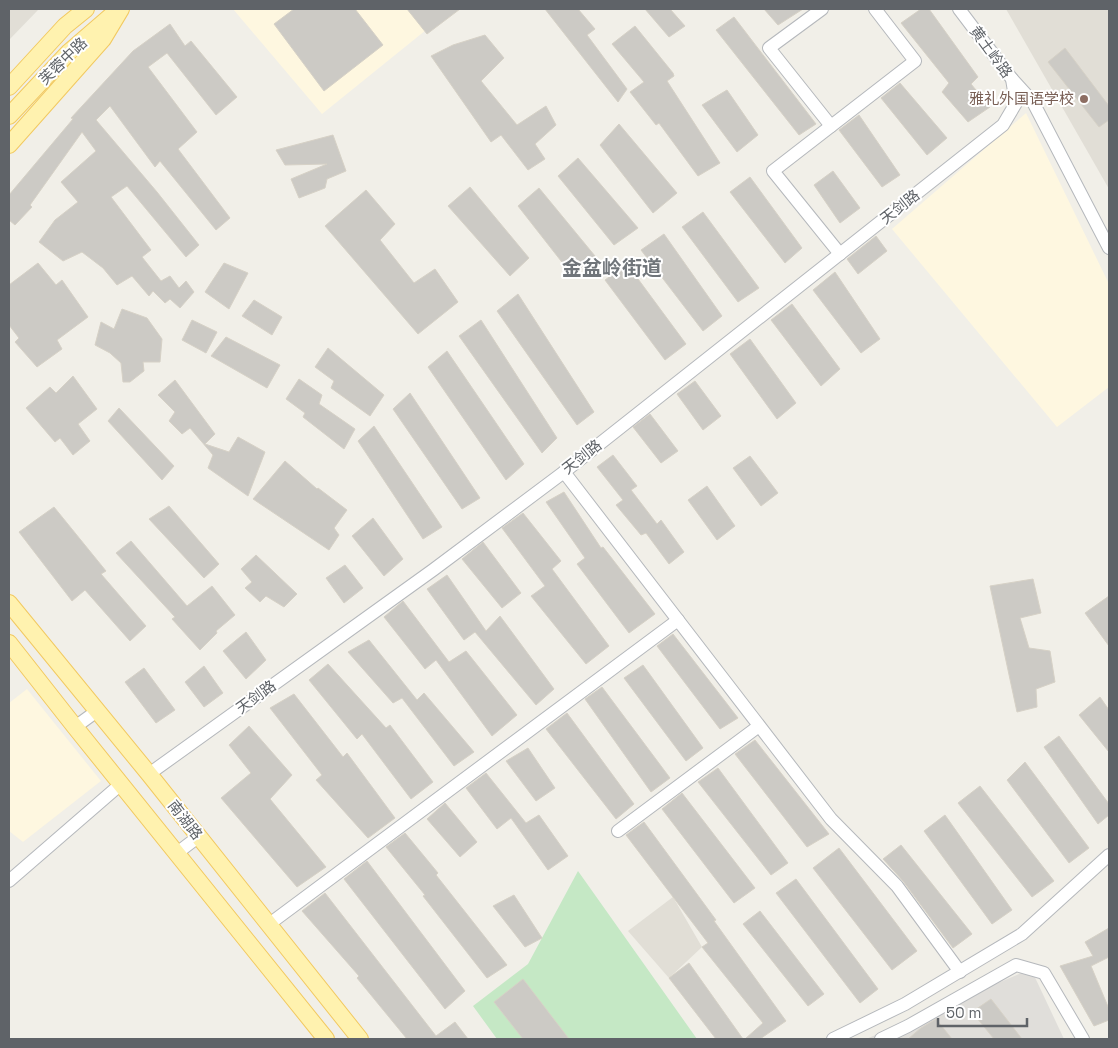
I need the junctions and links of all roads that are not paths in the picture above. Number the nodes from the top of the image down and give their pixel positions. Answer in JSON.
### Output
{"nodes":[{"id":1,"x":86,"y":9,"type":"edge"},
{"id":2,"x":120,"y":9,"type":"edge"},
{"id":3,"x":822,"y":9,"type":"edge"},
{"id":4,"x":875,"y":9,"type":"edge"},
{"id":5,"x":963,"y":10,"type":"edge"},
{"id":6,"x":1012,"y":79,"type":"junction"},
{"id":7,"x":9,"y":87,"type":"edge"},
{"id":8,"x":9,"y":116,"type":"edge"},
{"id":9,"x":1003,"y":125,"type":"joint"},
{"id":10,"x":831,"y":126,"type":"junction"},
{"id":11,"x":9,"y":145,"type":"edge"},
{"id":12,"x":1109,"y":248,"type":"edge"},
{"id":13,"x":840,"y":254,"type":"junction"},
{"id":14,"x":564,"y":472,"type":"junction"},
{"id":15,"x":9,"y":603,"type":"edge"},
{"id":16,"x":678,"y":620,"type":"junction"},
{"id":17,"x":9,"y":643,"type":"edge"},
{"id":18,"x":97,"y":711,"type":"junction"},
{"id":19,"x":759,"y":726,"type":"junction"},
{"id":20,"x":75,"y":727,"type":"junction"},
{"id":21,"x":148,"y":774,"type":"junction"},
{"id":22,"x":121,"y":784,"type":"junction"},
{"id":23,"x":618,"y":831,"type":"dead end"},
{"id":24,"x":198,"y":837,"type":"junction"},
{"id":25,"x":177,"y":853,"type":"junction"},
{"id":26,"x":1109,"y":855,"type":"edge"},
{"id":27,"x":9,"y":881,"type":"edge"},
{"id":28,"x":268,"y":925,"type":"junction"},
{"id":29,"x":960,"y":972,"type":"junction"},
{"id":30,"x":326,"y":1039,"type":"edge"},
{"id":31,"x":360,"y":1039,"type":"edge"},
{"id":32,"x":833,"y":1039,"type":"edge"},
{"id":33,"x":880,"y":1039,"type":"edge"},
{"id":34,"x":1084,"y":1039,"type":"edge"}],
"edges":[{"from":1,"to":7,"type":"main road","name":"芙蓉中路"},
{"from":2,"to":8,"type":"main road","name":"芙蓉中路"},
{"from":2,"to":11,"type":"main road"},
{"from":3,"to":10,"type":"street"},
{"from":4,"to":10,"type":"street"},
{"from":5,"to":6,"type":"street","name":"黄土岭路"},
{"from":6,"to":9,"type":"street","name":"黄土岭路"},
{"from":6,"to":12,"type":"street"},
{"from":9,"to":13,"type":"street","name":"天剑路"},
{"from":10,"to":13,"type":"street"},
{"from":13,"to":14,"type":"street","name":"天剑路"},
{"from":14,"to":16,"type":"street"},
{"from":14,"to":21,"type":"street","name":"天剑路"},
{"from":15,"to":18,"type":"main road","name":"南湖路"},
{"from":16,"to":19,"type":"street"},
{"from":16,"to":28,"type":"street"},
{"from":17,"to":20,"type":"main road","name":"南湖路"},
{"from":18,"to":20,"type":"street"},
{"from":18,"to":21,"type":"main road","name":"南湖路"},
{"from":19,"to":23,"type":"street"},
{"from":19,"to":29,"type":"street"},
{"from":20,"to":22,"type":"main road","name":"南湖路"},
{"from":21,"to":24,"type":"main road","name":"南湖路"},
{"from":22,"to":25,"type":"main road","name":"南湖路"},
{"from":22,"to":27,"type":"street"},
{"from":24,"to":25,"type":"street"},
{"from":24,"to":28,"type":"main road","name":"南湖路"},
{"from":25,"to":30,"type":"main road","name":"南湖路"},
{"from":26,"to":29,"type":"street"},
{"from":28,"to":31,"type":"main road","name":"南湖路"},
{"from":29,"to":32,"type":"street"},
{"from":33,"to":34,"type":"street"}]}
